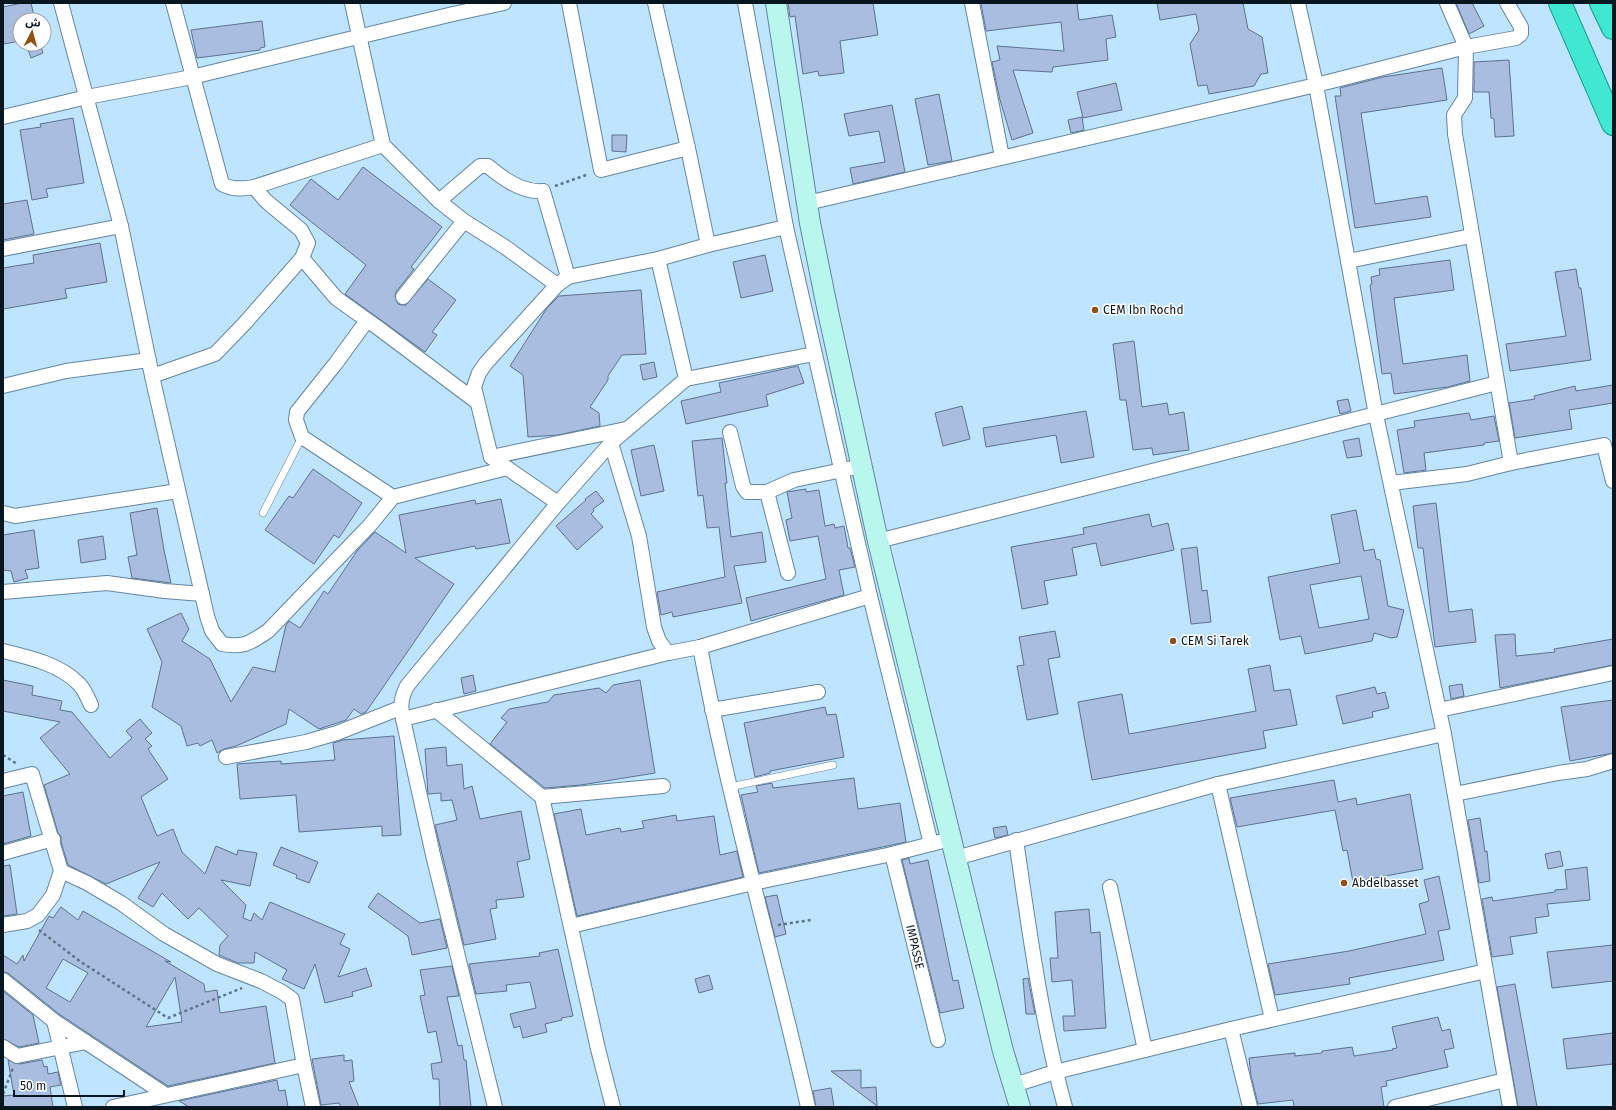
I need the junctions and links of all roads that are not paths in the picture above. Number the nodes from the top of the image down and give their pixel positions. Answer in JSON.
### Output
{"nodes":[{"id":1,"x":61,"y":3,"type":"edge"},
{"id":2,"x":173,"y":3,"type":"edge"},
{"id":3,"x":352,"y":3,"type":"edge"},
{"id":4,"x":504,"y":3,"type":"edge"},
{"id":5,"x":569,"y":3,"type":"edge"},
{"id":6,"x":655,"y":3,"type":"edge"},
{"id":7,"x":745,"y":3,"type":"edge"},
{"id":8,"x":776,"y":3,"type":"edge"},
{"id":9,"x":972,"y":3,"type":"edge"},
{"id":10,"x":1298,"y":3,"type":"edge"},
{"id":11,"x":1447,"y":3,"type":"edge"},
{"id":12,"x":1507,"y":3,"type":"edge"},
{"id":13,"x":1560,"y":3,"type":"edge"},
{"id":14,"x":1602,"y":3,"type":"edge"},
{"id":15,"x":1613,"y":28,"type":"edge"},
{"id":16,"x":360,"y":37,"type":"junction"},
{"id":17,"x":1466,"y":47,"type":"junction"},
{"id":18,"x":192,"y":78,"type":"junction"},
{"id":19,"x":1316,"y":85,"type":"junction"},
{"id":20,"x":87,"y":97,"type":"junction"},
{"id":21,"x":3,"y":117,"type":"edge"},
{"id":22,"x":1613,"y":124,"type":"edge"},
{"id":23,"x":383,"y":145,"type":"junction"},
{"id":24,"x":688,"y":148,"type":"junction"},
{"id":25,"x":1002,"y":157,"type":"junction"},
{"id":26,"x":254,"y":187,"type":"junction"},
{"id":27,"x":439,"y":201,"type":"junction"},
{"id":28,"x":806,"y":203,"type":"junction"},
{"id":29,"x":464,"y":221,"type":"junction"},
{"id":30,"x":121,"y":226,"type":"junction"},
{"id":31,"x":786,"y":227,"type":"junction"},
{"id":32,"x":1471,"y":236,"type":"junction"},
{"id":33,"x":708,"y":245,"type":"junction"},
{"id":34,"x":3,"y":249,"type":"edge"},
{"id":35,"x":302,"y":258,"type":"junction"},
{"id":36,"x":658,"y":259,"type":"junction"},
{"id":37,"x":1348,"y":261,"type":"junction"},
{"id":38,"x":568,"y":277,"type":"junction"},
{"id":39,"x":557,"y":285,"type":"junction"},
{"id":40,"x":403,"y":297,"type":"dead end"},
{"id":41,"x":371,"y":323,"type":"junction"},
{"id":42,"x":814,"y":354,"type":"junction"},
{"id":43,"x":149,"y":360,"type":"junction"},
{"id":44,"x":152,"y":376,"type":"junction"},
{"id":45,"x":686,"y":379,"type":"junction"},
{"id":46,"x":1497,"y":383,"type":"junction"},
{"id":47,"x":3,"y":386,"type":"edge"},
{"id":48,"x":477,"y":402,"type":"junction"},
{"id":49,"x":1376,"y":415,"type":"junction"},
{"id":50,"x":627,"y":428,"type":"junction"},
{"id":51,"x":730,"y":432,"type":"dead end"},
{"id":52,"x":302,"y":437,"type":"junction"},
{"id":53,"x":611,"y":443,"type":"junction"},
{"id":54,"x":491,"y":457,"type":"junction"},
{"id":55,"x":1511,"y":463,"type":"junction"},
{"id":56,"x":862,"y":466,"type":"junction"},
{"id":57,"x":507,"y":468,"type":"junction"},
{"id":58,"x":841,"y":469,"type":"junction"},
{"id":59,"x":1613,"y":481,"type":"edge"},
{"id":60,"x":1391,"y":483,"type":"junction"},
{"id":61,"x":178,"y":491,"type":"junction"},
{"id":62,"x":767,"y":492,"type":"junction"},
{"id":63,"x":393,"y":497,"type":"junction"},
{"id":64,"x":558,"y":504,"type":"junction"},
{"id":65,"x":3,"y":513,"type":"edge"},
{"id":66,"x":263,"y":513,"type":"dead end"},
{"id":67,"x":878,"y":541,"type":"junction"},
{"id":68,"x":788,"y":573,"type":"dead end"},
{"id":69,"x":3,"y":592,"type":"edge"},
{"id":70,"x":202,"y":594,"type":"junction"},
{"id":71,"x":870,"y":596,"type":"junction"},
{"id":72,"x":700,"y":647,"type":"junction"},
{"id":73,"x":3,"y":651,"type":"edge"},
{"id":74,"x":668,"y":653,"type":"junction"},
{"id":75,"x":1613,"y":673,"type":"edge"},
{"id":76,"x":818,"y":692,"type":"dead end"},
{"id":77,"x":91,"y":705,"type":"dead end"},
{"id":78,"x":436,"y":710,"type":"junction"},
{"id":79,"x":712,"y":710,"type":"junction"},
{"id":80,"x":1439,"y":710,"type":"junction"},
{"id":81,"x":402,"y":713,"type":"junction"},
{"id":82,"x":1444,"y":734,"type":"junction"},
{"id":83,"x":226,"y":757,"type":"dead end"},
{"id":84,"x":1613,"y":761,"type":"edge"},
{"id":85,"x":833,"y":765,"type":"dead end"},
{"id":86,"x":3,"y":781,"type":"edge"},
{"id":87,"x":1218,"y":784,"type":"junction"},
{"id":88,"x":663,"y":786,"type":"dead end"},
{"id":89,"x":730,"y":787,"type":"junction"},
{"id":90,"x":1454,"y":794,"type":"junction"},
{"id":91,"x":542,"y":797,"type":"junction"},
{"id":92,"x":951,"y":838,"type":"junction"},
{"id":93,"x":53,"y":839,"type":"junction"},
{"id":94,"x":1016,"y":840,"type":"junction"},
{"id":95,"x":931,"y":844,"type":"junction"},
{"id":96,"x":3,"y":853,"type":"edge"},
{"id":97,"x":892,"y":854,"type":"junction"},
{"id":98,"x":956,"y":858,"type":"junction"},
{"id":99,"x":61,"y":871,"type":"junction"},
{"id":100,"x":753,"y":883,"type":"junction"},
{"id":101,"x":1110,"y":888,"type":"dead end"},
{"id":102,"x":3,"y":925,"type":"edge"},
{"id":103,"x":571,"y":926,"type":"junction"},
{"id":104,"x":1486,"y":971,"type":"junction"},
{"id":105,"x":3,"y":980,"type":"edge"},
{"id":106,"x":1272,"y":1019,"type":"junction"},
{"id":107,"x":54,"y":1021,"type":"junction"},
{"id":108,"x":1231,"y":1029,"type":"junction"},
{"id":109,"x":938,"y":1040,"type":"dead end"},
{"id":110,"x":86,"y":1042,"type":"junction"},
{"id":111,"x":61,"y":1047,"type":"junction"},
{"id":112,"x":3,"y":1048,"type":"edge"},
{"id":113,"x":1145,"y":1050,"type":"junction"},
{"id":114,"x":304,"y":1065,"type":"junction"},
{"id":115,"x":1055,"y":1072,"type":"junction"},
{"id":116,"x":1505,"y":1080,"type":"junction"},
{"id":117,"x":1014,"y":1085,"type":"junction"},
{"id":118,"x":166,"y":1095,"type":"junction"},
{"id":119,"x":75,"y":1107,"type":"edge"},
{"id":120,"x":114,"y":1107,"type":"edge"},
{"id":121,"x":313,"y":1107,"type":"edge"},
{"id":122,"x":495,"y":1107,"type":"edge"},
{"id":123,"x":613,"y":1107,"type":"edge"},
{"id":124,"x":808,"y":1107,"type":"edge"},
{"id":125,"x":1020,"y":1107,"type":"edge"},
{"id":126,"x":1065,"y":1107,"type":"edge"},
{"id":127,"x":1250,"y":1107,"type":"edge"},
{"id":128,"x":1394,"y":1107,"type":"edge"},
{"id":129,"x":1510,"y":1107,"type":"edge"}],
"edges":[{"from":1,"to":20,"type":"street"},
{"from":2,"to":18,"type":"street"},
{"from":3,"to":16,"type":"street"},
{"from":4,"to":16,"type":"street"},
{"from":5,"to":24,"type":"street"},
{"from":6,"to":24,"type":"street"},
{"from":7,"to":31,"type":"street"},
{"from":8,"to":28,"type":"main road"},
{"from":9,"to":25,"type":"street"},
{"from":10,"to":19,"type":"street"},
{"from":11,"to":17,"type":"street"},
{"from":12,"to":17,"type":"street"},
{"from":13,"to":22,"type":"highway"},
{"from":14,"to":15,"type":"highway"},
{"from":16,"to":18,"type":"street"},
{"from":16,"to":23,"type":"street"},
{"from":17,"to":19,"type":"street"},
{"from":17,"to":32,"type":"street"},
{"from":18,"to":20,"type":"street"},
{"from":18,"to":26,"type":"street"},
{"from":19,"to":25,"type":"street"},
{"from":19,"to":37,"type":"street"},
{"from":20,"to":21,"type":"street"},
{"from":20,"to":30,"type":"street"},
{"from":23,"to":26,"type":"street"},
{"from":23,"to":27,"type":"street"},
{"from":24,"to":33,"type":"street"},
{"from":25,"to":28,"type":"street"},
{"from":26,"to":35,"type":"street"},
{"from":27,"to":29,"type":"street"},
{"from":27,"to":38,"type":"street"},
{"from":28,"to":56,"type":"main road"},
{"from":29,"to":39,"type":"street"},
{"from":29,"to":40,"type":"street"},
{"from":30,"to":34,"type":"street"},
{"from":30,"to":43,"type":"street"},
{"from":31,"to":33,"type":"street"},
{"from":31,"to":42,"type":"street"},
{"from":32,"to":37,"type":"street"},
{"from":32,"to":46,"type":"street"},
{"from":33,"to":36,"type":"street"},
{"from":35,"to":41,"type":"street"},
{"from":35,"to":44,"type":"street"},
{"from":36,"to":38,"type":"street"},
{"from":36,"to":45,"type":"street"},
{"from":37,"to":49,"type":"street"},
{"from":38,"to":39,"type":"street"},
{"from":39,"to":48,"type":"street"},
{"from":41,"to":48,"type":"street"},
{"from":41,"to":52,"type":"street"},
{"from":42,"to":45,"type":"street"},
{"from":42,"to":58,"type":"street"},
{"from":43,"to":44,"type":"street"},
{"from":43,"to":47,"type":"street"},
{"from":44,"to":61,"type":"street"},
{"from":45,"to":50,"type":"street"},
{"from":46,"to":49,"type":"street"},
{"from":46,"to":55,"type":"street"},
{"from":48,"to":54,"type":"street"},
{"from":49,"to":60,"type":"street"},
{"from":49,"to":67,"type":"street"},
{"from":50,"to":53,"type":"street"},
{"from":50,"to":54,"type":"street"},
{"from":51,"to":62,"type":"street"},
{"from":52,"to":63,"type":"street"},
{"from":52,"to":66,"type":"lane"},
{"from":53,"to":64,"type":"street"},
{"from":53,"to":74,"type":"street"},
{"from":54,"to":57,"type":"street"},
{"from":55,"to":59,"type":"street"},
{"from":55,"to":60,"type":"street"},
{"from":56,"to":58,"type":"street"},
{"from":56,"to":67,"type":"main road"},
{"from":57,"to":63,"type":"street"},
{"from":57,"to":64,"type":"street"},
{"from":58,"to":62,"type":"street"},
{"from":58,"to":71,"type":"street"},
{"from":60,"to":80,"type":"street"},
{"from":61,"to":65,"type":"street"},
{"from":61,"to":70,"type":"street"},
{"from":62,"to":68,"type":"street"},
{"from":63,"to":70,"type":"street"},
{"from":64,"to":81,"type":"street"},
{"from":67,"to":92,"type":"main road"},
{"from":69,"to":70,"type":"street"},
{"from":71,"to":72,"type":"street"},
{"from":71,"to":95,"type":"street"},
{"from":72,"to":74,"type":"street"},
{"from":72,"to":79,"type":"street"},
{"from":73,"to":77,"type":"street"},
{"from":74,"to":78,"type":"street"},
{"from":75,"to":80,"type":"street"},
{"from":76,"to":79,"type":"street"},
{"from":78,"to":81,"type":"street"},
{"from":78,"to":91,"type":"street"},
{"from":79,"to":89,"type":"street"},
{"from":80,"to":82,"type":"street"},
{"from":81,"to":83,"type":"street"},
{"from":81,"to":122,"type":"street"},
{"from":82,"to":87,"type":"street"},
{"from":82,"to":90,"type":"street"},
{"from":84,"to":90,"type":"street"},
{"from":85,"to":89,"type":"lane"},
{"from":86,"to":93,"type":"street"},
{"from":87,"to":94,"type":"street"},
{"from":87,"to":106,"type":"street"},
{"from":88,"to":91,"type":"street"},
{"from":89,"to":100,"type":"street"},
{"from":90,"to":104,"type":"street"},
{"from":91,"to":103,"type":"street"},
{"from":92,"to":95,"type":"street"},
{"from":92,"to":98,"type":"main road"},
{"from":93,"to":96,"type":"street"},
{"from":93,"to":99,"type":"street"},
{"from":94,"to":98,"type":"street"},
{"from":94,"to":115,"type":"street"},
{"from":95,"to":97,"type":"street"},
{"from":97,"to":100,"type":"street"},
{"from":97,"to":109,"type":"street","name":"IMPASSE"},
{"from":98,"to":117,"type":"main road"},
{"from":99,"to":102,"type":"street"},
{"from":99,"to":114,"type":"street"},
{"from":100,"to":103,"type":"street"},
{"from":100,"to":124,"type":"street"},
{"from":101,"to":113,"type":"street"},
{"from":103,"to":123,"type":"street"},
{"from":104,"to":106,"type":"street"},
{"from":104,"to":116,"type":"street"},
{"from":105,"to":107,"type":"street"},
{"from":106,"to":108,"type":"street"},
{"from":107,"to":110,"type":"street"},
{"from":107,"to":111,"type":"street"},
{"from":108,"to":113,"type":"street"},
{"from":108,"to":127,"type":"street"},
{"from":110,"to":111,"type":"street"},
{"from":110,"to":118,"type":"street"},
{"from":111,"to":112,"type":"street"},
{"from":111,"to":119,"type":"street"},
{"from":113,"to":115,"type":"street"},
{"from":114,"to":118,"type":"street"},
{"from":114,"to":121,"type":"street"},
{"from":115,"to":117,"type":"street"},
{"from":115,"to":126,"type":"street"},
{"from":116,"to":128,"type":"street"},
{"from":116,"to":129,"type":"street"},
{"from":117,"to":125,"type":"main road"},
{"from":118,"to":120,"type":"street"}]}
